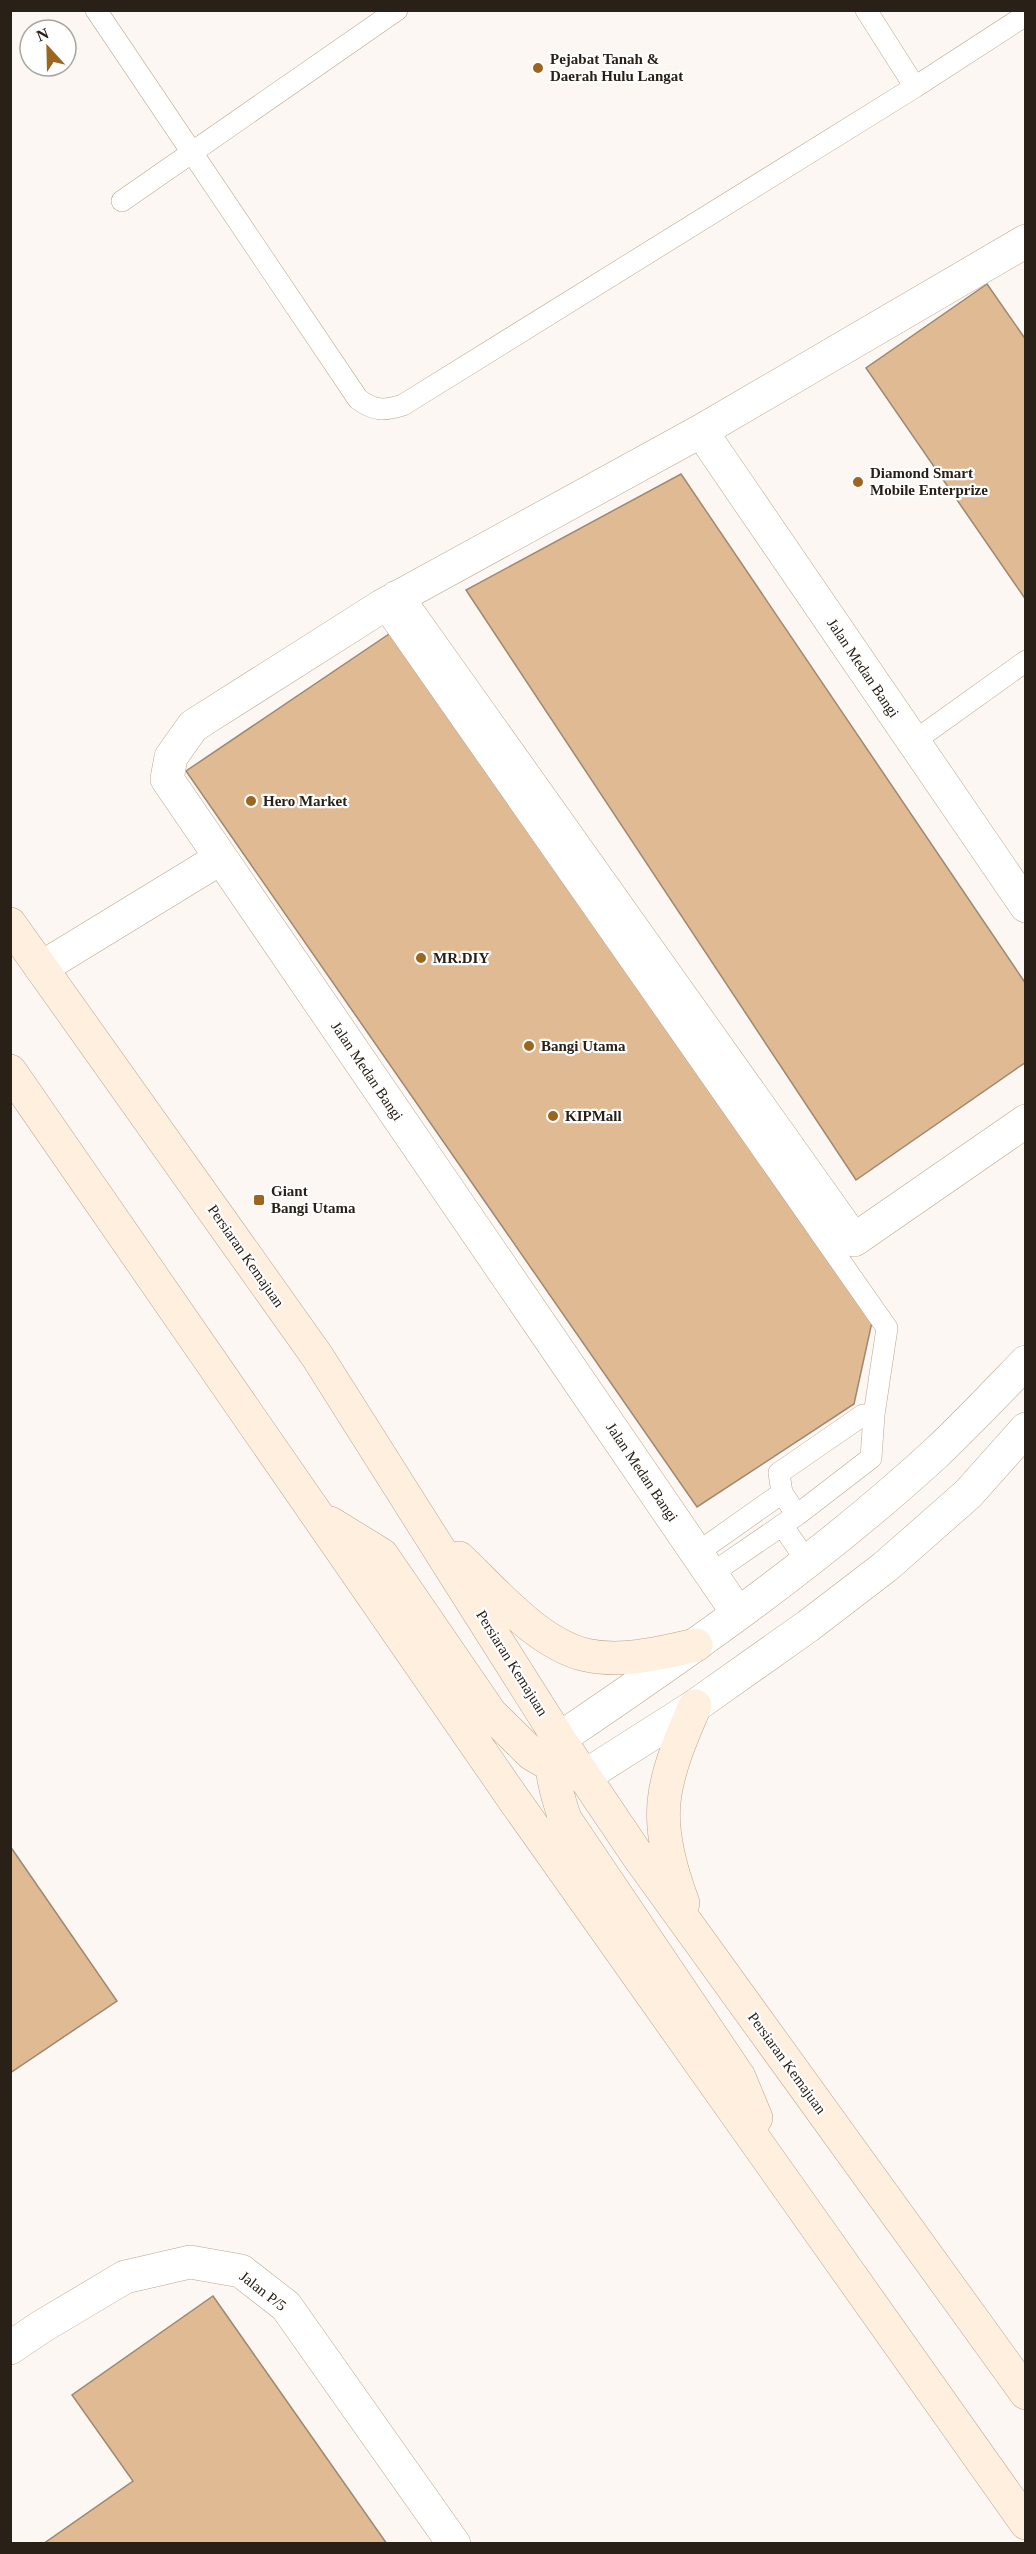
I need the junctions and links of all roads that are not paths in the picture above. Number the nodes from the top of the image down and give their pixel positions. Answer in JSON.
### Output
{"nodes":[{"id":1,"x":96,"y":10,"type":"edge"},
{"id":2,"x":397,"y":10,"type":"edge"},
{"id":3,"x":866,"y":10,"type":"edge"},
{"id":4,"x":1026,"y":15,"type":"edge"},
{"id":5,"x":915,"y":87,"type":"junction"},
{"id":6,"x":192,"y":153,"type":"junction"},
{"id":7,"x":122,"y":201,"type":"dead end"},
{"id":8,"x":1024,"y":245,"type":"edge"},
{"id":9,"x":701,"y":431,"type":"junction"},
{"id":10,"x":389,"y":602,"type":"junction"},
{"id":11,"x":1026,"y":661,"type":"edge"},
{"id":12,"x":913,"y":742,"type":"junction"},
{"id":13,"x":221,"y":858,"type":"junction"},
{"id":14,"x":1026,"y":906,"type":"edge"},
{"id":15,"x":10,"y":924,"type":"edge"},
{"id":16,"x":41,"y":968,"type":"junction"},
{"id":17,"x":10,"y":1071,"type":"edge"},
{"id":18,"x":1026,"y":1121,"type":"edge"},
{"id":19,"x":1026,"y":1362,"type":"edge"},
{"id":20,"x":874,"y":1415,"type":"junction"},
{"id":21,"x":1026,"y":1429,"type":"edge"},
{"id":22,"x":782,"y":1493,"type":"junction"},
{"id":23,"x":319,"y":1517,"type":"junction"},
{"id":24,"x":790,"y":1520,"type":"junction"},
{"id":25,"x":427,"y":1529,"type":"junction"},
{"id":26,"x":806,"y":1560,"type":"junction"},
{"id":27,"x":704,"y":1564,"type":"junction"},
{"id":28,"x":737,"y":1612,"type":"junction"},
{"id":29,"x":696,"y":1644,"type":"junction"},
{"id":30,"x":694,"y":1706,"type":"junction"},
{"id":31,"x":556,"y":1753,"type":"junction"},
{"id":32,"x":585,"y":1776,"type":"junction"},
{"id":33,"x":697,"y":1940,"type":"junction"},
{"id":34,"x":782,"y":2179,"type":"junction"},
{"id":35,"x":10,"y":2348,"type":"edge"},
{"id":36,"x":1026,"y":2393,"type":"edge"},
{"id":37,"x":1026,"y":2523,"type":"edge"},
{"id":38,"x":454,"y":2544,"type":"edge"}],
"edges":[{"from":1,"to":6,"type":"lane"},
{"from":2,"to":6,"type":"lane"},
{"from":3,"to":5,"type":"lane"},
{"from":4,"to":5,"type":"lane"},
{"from":5,"to":6,"type":"lane"},
{"from":6,"to":7,"type":"lane"},
{"from":8,"to":9,"type":"street","name":"Jalan Medan Bangi"},
{"from":9,"to":10,"type":"street","name":"Jalan Medan Bangi"},
{"from":9,"to":12,"type":"street","name":"Jalan Medan Bangi"},
{"from":10,"to":13,"type":"street","name":"Jalan Medan Bangi"},
{"from":10,"to":18,"type":"street"},
{"from":10,"to":20,"type":"lane"},
{"from":11,"to":12,"type":"lane"},
{"from":12,"to":14,"type":"street","name":"Jalan Medan Bangi"},
{"from":13,"to":16,"type":"street"},
{"from":13,"to":27,"type":"street","name":"Jalan Medan Bangi"},
{"from":15,"to":16,"type":"main road","name":"Persiaran Kemajuan"},
{"from":16,"to":25,"type":"main road","name":"Persiaran Kemajuan"},
{"from":17,"to":23,"type":"main road"},
{"from":19,"to":26,"type":"street"},
{"from":20,"to":22,"type":"lane"},
{"from":20,"to":24,"type":"lane"},
{"from":21,"to":30,"type":"street"},
{"from":22,"to":24,"type":"lane"},
{"from":22,"to":27,"type":"lane"},
{"from":23,"to":31,"type":"main road"},
{"from":23,"to":34,"type":"main road"},
{"from":24,"to":26,"type":"lane"},
{"from":24,"to":27,"type":"lane"},
{"from":25,"to":29,"type":"main road"},
{"from":25,"to":31,"type":"main road","name":"Persiaran Kemajuan"},
{"from":26,"to":28,"type":"street"},
{"from":27,"to":28,"type":"street","name":"Jalan Medan Bangi"},
{"from":28,"to":29,"type":"street"},
{"from":29,"to":31,"type":"street"},
{"from":30,"to":32,"type":"street"},
{"from":30,"to":33,"type":"main road"},
{"from":31,"to":32,"type":"main road","name":"Persiaran Kemajuan"},
{"from":31,"to":34,"type":"main road"},
{"from":32,"to":33,"type":"main road","name":"Persiaran Kemajuan"},
{"from":33,"to":36,"type":"main road","name":"Persiaran Kemajuan"},
{"from":34,"to":37,"type":"main road"},
{"from":35,"to":38,"type":"street","name":"Jalan P/5"}]}
